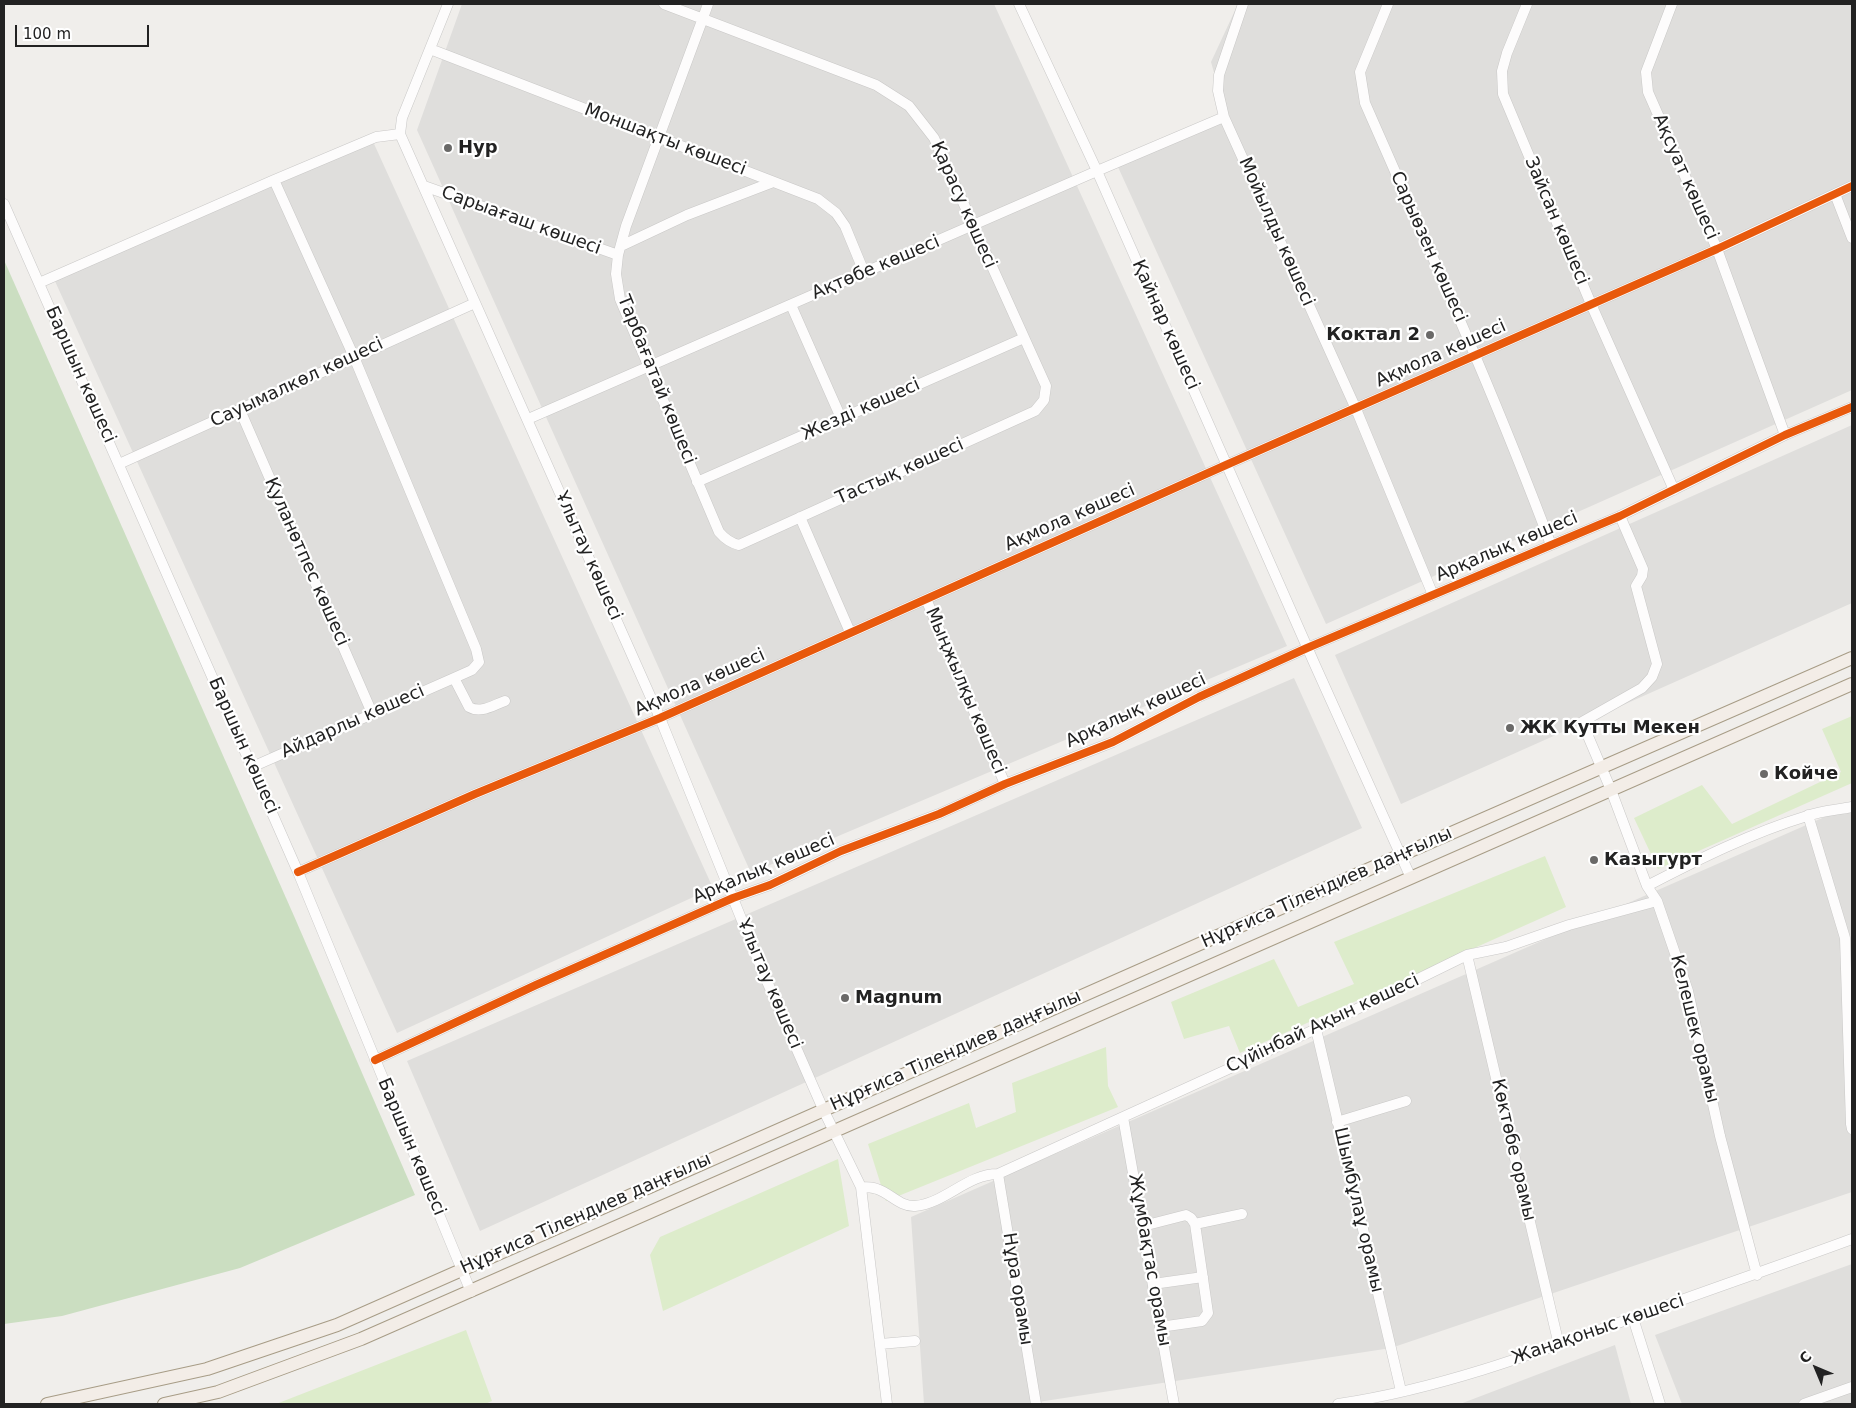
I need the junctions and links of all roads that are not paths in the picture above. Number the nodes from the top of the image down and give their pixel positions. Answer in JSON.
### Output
{"nodes":[{"id":1,"x":448,"y":4,"type":"edge"},
{"id":2,"x":664,"y":4,"type":"edge"},
{"id":3,"x":708,"y":4,"type":"edge"},
{"id":4,"x":1019,"y":4,"type":"edge"},
{"id":5,"x":1243,"y":4,"type":"edge"},
{"id":6,"x":1388,"y":4,"type":"edge"},
{"id":7,"x":1527,"y":4,"type":"edge"},
{"id":8,"x":1672,"y":4,"type":"edge"},
{"id":9,"x":703,"y":18,"type":"junction"},
{"id":10,"x":430,"y":49,"type":"junction"},
{"id":11,"x":1224,"y":117,"type":"junction"},
{"id":12,"x":400,"y":134,"type":"junction"},
{"id":13,"x":659,"y":138,"type":"junction"},
{"id":14,"x":1097,"y":170,"type":"junction"},
{"id":15,"x":274,"y":180,"type":"junction"},
{"id":16,"x":773,"y":182,"type":"junction"},
{"id":17,"x":424,"y":186,"type":"junction"},
{"id":18,"x":1852,"y":186,"type":"edge"},
{"id":19,"x":1834,"y":194,"type":"junction"},
{"id":20,"x":4,"y":204,"type":"edge"},
{"id":21,"x":973,"y":226,"type":"junction"},
{"id":22,"x":1852,"y":238,"type":"edge"},
{"id":23,"x":1717,"y":249,"type":"junction"},
{"id":24,"x":620,"y":251,"type":"junction"},
{"id":25,"x":864,"y":272,"type":"junction"},
{"id":26,"x":40,"y":283,"type":"junction"},
{"id":27,"x":475,"y":303,"type":"junction"},
{"id":28,"x":1591,"y":304,"type":"junction"},
{"id":29,"x":791,"y":305,"type":"junction"},
{"id":30,"x":1024,"y":338,"type":"junction"},
{"id":31,"x":1475,"y":355,"type":"junction"},
{"id":32,"x":354,"y":357,"type":"junction"},
{"id":33,"x":649,"y":368,"type":"junction"},
{"id":34,"x":1046,"y":386,"type":"joint"},
{"id":35,"x":1852,"y":407,"type":"edge"},
{"id":36,"x":1356,"y":408,"type":"junction"},
{"id":37,"x":240,"y":410,"type":"junction"},
{"id":38,"x":841,"y":418,"type":"junction"},
{"id":39,"x":528,"y":420,"type":"junction"},
{"id":40,"x":1785,"y":435,"type":"junction"},
{"id":41,"x":119,"y":464,"type":"junction"},
{"id":42,"x":1226,"y":465,"type":"junction"},
{"id":43,"x":698,"y":482,"type":"junction"},
{"id":44,"x":1674,"y":490,"type":"junction"},
{"id":45,"x":1620,"y":516,"type":"junction"},
{"id":46,"x":800,"y":517,"type":"junction"},
{"id":47,"x":740,"y":544,"type":"joint"},
{"id":48,"x":1551,"y":545,"type":"junction"},
{"id":49,"x":1433,"y":594,"type":"junction"},
{"id":50,"x":926,"y":599,"type":"junction"},
{"id":51,"x":850,"y":632,"type":"junction"},
{"id":52,"x":1307,"y":648,"type":"junction"},
{"id":53,"x":1852,"y":658,"type":"edge"},
{"id":54,"x":454,"y":678,"type":"junction"},
{"id":55,"x":1852,"y":684,"type":"edge"},
{"id":56,"x":505,"y":701,"type":"dead end"},
{"id":57,"x":372,"y":713,"type":"junction"},
{"id":58,"x":660,"y":718,"type":"junction"},
{"id":59,"x":252,"y":767,"type":"junction"},
{"id":60,"x":1602,"y":768,"type":"junction"},
{"id":61,"x":1004,"y":784,"type":"junction"},
{"id":62,"x":1611,"y":790,"type":"junction"},
{"id":63,"x":1852,"y":807,"type":"edge"},
{"id":64,"x":1808,"y":815,"type":"junction"},
{"id":65,"x":1401,"y":855,"type":"junction"},
{"id":66,"x":298,"y":872,"type":"junction"},
{"id":67,"x":1411,"y":878,"type":"junction"},
{"id":68,"x":1647,"y":886,"type":"junction"},
{"id":69,"x":733,"y":898,"type":"junction"},
{"id":70,"x":1657,"y":901,"type":"junction"},
{"id":71,"x":1467,"y":955,"type":"junction"},
{"id":72,"x":1316,"y":1029,"type":"junction"},
{"id":73,"x":375,"y":1060,"type":"junction"},
{"id":74,"x":1406,"y":1101,"type":"dead end"},
{"id":75,"x":823,"y":1109,"type":"junction"},
{"id":76,"x":1123,"y":1117,"type":"junction"},
{"id":77,"x":1338,"y":1122,"type":"junction"},
{"id":78,"x":1852,"y":1129,"type":"edge"},
{"id":79,"x":834,"y":1132,"type":"junction"},
{"id":80,"x":998,"y":1174,"type":"junction"},
{"id":81,"x":862,"y":1186,"type":"junction"},
{"id":82,"x":1242,"y":1214,"type":"dead end"},
{"id":83,"x":1195,"y":1224,"type":"junction"},
{"id":84,"x":1143,"y":1226,"type":"junction"},
{"id":85,"x":1852,"y":1239,"type":"edge"},
{"id":86,"x":462,"y":1269,"type":"junction"},
{"id":87,"x":1757,"y":1275,"type":"junction"},
{"id":88,"x":1203,"y":1277,"type":"junction"},
{"id":89,"x":1153,"y":1284,"type":"junction"},
{"id":90,"x":471,"y":1292,"type":"junction"},
{"id":91,"x":1634,"y":1318,"type":"junction"},
{"id":92,"x":1160,"y":1327,"type":"junction"},
{"id":93,"x":915,"y":1341,"type":"dead end"},
{"id":94,"x":880,"y":1344,"type":"junction"},
{"id":95,"x":1558,"y":1345,"type":"junction"},
{"id":96,"x":1852,"y":1387,"type":"edge"},
{"id":97,"x":1401,"y":1391,"type":"junction"},
{"id":98,"x":1360,"y":1403,"type":"edge"},
{"id":99,"x":47,"y":1404,"type":"edge"},
{"id":100,"x":164,"y":1404,"type":"edge"},
{"id":101,"x":887,"y":1404,"type":"edge"},
{"id":102,"x":1036,"y":1404,"type":"edge"},
{"id":103,"x":1174,"y":1404,"type":"edge"},
{"id":104,"x":1338,"y":1404,"type":"edge"},
{"id":105,"x":1660,"y":1404,"type":"edge"},
{"id":106,"x":1804,"y":1404,"type":"edge"}],
"edges":[{"from":1,"to":10,"type":"street"},
{"from":2,"to":9,"type":"street","name":"Қарасу көшесі"},
{"from":3,"to":9,"type":"street","name":"Тарбағатай көшесі"},
{"from":4,"to":14,"type":"street","name":"Қайнар көшесі"},
{"from":5,"to":11,"type":"street","name":"Мойылды көшесі"},
{"from":6,"to":31,"type":"street","name":"Сарыөзен көшесі"},
{"from":7,"to":28,"type":"street","name":"Зайсан көшесі"},
{"from":8,"to":23,"type":"street","name":"Ақсуат көшесі"},
{"from":9,"to":13,"type":"street","name":"Тарбағатай көшесі"},
{"from":9,"to":21,"type":"street","name":"Қарасу көшесі"},
{"from":10,"to":12,"type":"street"},
{"from":10,"to":13,"type":"street","name":"Моншақты көшесі"},
{"from":11,"to":14,"type":"street","name":"Ақтөбе көшесі"},
{"from":11,"to":36,"type":"street","name":"Мойылды көшесі"},
{"from":12,"to":15,"type":"street"},
{"from":12,"to":17,"type":"street","name":"Ұлытау көшесі"},
{"from":13,"to":16,"type":"street","name":"Моншақты көшесі"},
{"from":13,"to":24,"type":"street","name":"Тарбағатай көшесі"},
{"from":14,"to":21,"type":"street","name":"Ақтөбе көшесі"},
{"from":14,"to":42,"type":"street","name":"Қайнар көшесі"},
{"from":15,"to":26,"type":"street"},
{"from":15,"to":32,"type":"street"},
{"from":16,"to":24,"type":"street"},
{"from":16,"to":25,"type":"street","name":"Моншақты көшесі"},
{"from":17,"to":24,"type":"street","name":"Сарыағаш көшесі"},
{"from":17,"to":27,"type":"street","name":"Ұлытау көшесі"},
{"from":18,"to":19,"type":"street","name":"Ақмола көшесі"},
{"from":19,"to":22,"type":"street"},
{"from":19,"to":23,"type":"street","name":"Ақмола көшесі"},
{"from":20,"to":26,"type":"street","name":"Баршын көшесі"},
{"from":21,"to":25,"type":"street","name":"Ақтөбе көшесі"},
{"from":21,"to":30,"type":"street","name":"Қарасу көшесі"},
{"from":23,"to":28,"type":"street","name":"Ақмола көшесі"},
{"from":23,"to":40,"type":"street","name":"Ақсуат көшесі"},
{"from":24,"to":33,"type":"street","name":"Тарбағатай көшесі"},
{"from":25,"to":29,"type":"street","name":"Ақтөбе көшесі"},
{"from":26,"to":41,"type":"street","name":"Баршын көшесі"},
{"from":27,"to":32,"type":"street","name":"Сауымалкөл көшесі"},
{"from":27,"to":39,"type":"street","name":"Ұлытау көшесі"},
{"from":28,"to":31,"type":"street","name":"Ақмола көшесі"},
{"from":28,"to":44,"type":"street","name":"Зайсан көшесі"},
{"from":29,"to":33,"type":"street","name":"Ақтөбе көшесі"},
{"from":29,"to":38,"type":"street"},
{"from":30,"to":34,"type":"street","name":"Қарасу көшесі"},
{"from":30,"to":38,"type":"street","name":"Жезді көшесі"},
{"from":31,"to":36,"type":"street","name":"Ақмола көшесі"},
{"from":31,"to":48,"type":"street","name":"Сарыөзен көшесі"},
{"from":32,"to":37,"type":"street","name":"Сауымалкөл көшесі"},
{"from":32,"to":54,"type":"street","name":"Айдарлы көшесі"},
{"from":33,"to":39,"type":"street","name":"Ақтөбе көшесі"},
{"from":33,"to":43,"type":"street","name":"Тарбағатай көшесі"},
{"from":34,"to":46,"type":"street","name":"Тастық көшесі"},
{"from":35,"to":40,"type":"street","name":"Арқалық көшесі"},
{"from":36,"to":42,"type":"street","name":"Ақмола көшесі"},
{"from":36,"to":49,"type":"street","name":"Мойылды көшесі"},
{"from":37,"to":41,"type":"street","name":"Сауымалкөл көшесі"},
{"from":37,"to":57,"type":"street","name":"Қуланөтпес көшесі"},
{"from":38,"to":43,"type":"street","name":"Жезді көшесі"},
{"from":39,"to":58,"type":"street","name":"Ұлытау көшесі"},
{"from":40,"to":44,"type":"street","name":"Арқалық көшесі"},
{"from":41,"to":59,"type":"street","name":"Баршын көшесі"},
{"from":42,"to":50,"type":"street","name":"Ақмола көшесі"},
{"from":42,"to":52,"type":"street","name":"Қайнар көшесі"},
{"from":43,"to":47,"type":"street","name":"Тарбағатай көшесі"},
{"from":44,"to":45,"type":"street","name":"Арқалық көшесі"},
{"from":45,"to":48,"type":"street","name":"Арқалық көшесі"},
{"from":45,"to":60,"type":"street"},
{"from":46,"to":47,"type":"street","name":"Тастық көшесі"},
{"from":46,"to":51,"type":"street"},
{"from":48,"to":49,"type":"street","name":"Арқалық көшесі"},
{"from":49,"to":52,"type":"street","name":"Арқалық көшесі"},
{"from":50,"to":51,"type":"street","name":"Ақмола көшесі"},
{"from":50,"to":61,"type":"street","name":"Мыңжылқы көшесі"},
{"from":51,"to":58,"type":"street","name":"Ақмола көшесі"},
{"from":52,"to":61,"type":"street","name":"Арқалық көшесі"},
{"from":52,"to":65,"type":"street","name":"Қайнар көшесі"},
{"from":53,"to":60,"type":"main road","name":"Нұрғиса Тілендиев даңғылы"},
{"from":54,"to":56,"type":"street"},
{"from":54,"to":57,"type":"street","name":"Айдарлы көшесі"},
{"from":55,"to":62,"type":"main road","name":"Нұрғиса Тілендиев даңғылы"},
{"from":57,"to":59,"type":"street","name":"Айдарлы көшесі"},
{"from":58,"to":66,"type":"street","name":"Ақмола көшесі"},
{"from":58,"to":69,"type":"street","name":"Ұлытау көшесі"},
{"from":59,"to":66,"type":"street","name":"Баршын көшесі"},
{"from":60,"to":62,"type":"street"},
{"from":60,"to":65,"type":"main road","name":"Нұрғиса Тілендиев даңғылы"},
{"from":61,"to":69,"type":"street","name":"Арқалық көшесі"},
{"from":62,"to":67,"type":"main road","name":"Нұрғиса Тілендиев даңғылы"},
{"from":62,"to":68,"type":"street","name":"Келешек орамы"},
{"from":63,"to":64,"type":"street"},
{"from":64,"to":68,"type":"street"},
{"from":64,"to":78,"type":"street"},
{"from":65,"to":67,"type":"street","name":"Қайнар көшесі"},
{"from":65,"to":75,"type":"main road","name":"Нұрғиса Тілендиев даңғылы"},
{"from":66,"to":73,"type":"street","name":"Баршын көшесі"},
{"from":67,"to":79,"type":"main road","name":"Нұрғиса Тілендиев даңғылы"},
{"from":68,"to":70,"type":"street","name":"Келешек орамы"},
{"from":69,"to":73,"type":"street","name":"Арқалық көшесі"},
{"from":69,"to":75,"type":"street","name":"Ұлытау көшесі"},
{"from":70,"to":71,"type":"street","name":"Сүйінбай Ақын көшесі"},
{"from":70,"to":87,"type":"street","name":"Келешек орамы"},
{"from":71,"to":72,"type":"street","name":"Сүйінбай Ақын көшесі"},
{"from":71,"to":95,"type":"street","name":"Көктөбе орамы"},
{"from":72,"to":76,"type":"street","name":"Сүйінбай Ақын көшесі"},
{"from":72,"to":77,"type":"street","name":"Шымбұлаұ орамы"},
{"from":73,"to":86,"type":"street","name":"Баршын көшесі"},
{"from":74,"to":77,"type":"street"},
{"from":75,"to":79,"type":"street","name":"Ұлытау көшесі"},
{"from":75,"to":86,"type":"main road","name":"Нұрғиса Тілендиев даңғылы"},
{"from":76,"to":80,"type":"street","name":"Сүйінбай Ақын көшесі"},
{"from":76,"to":84,"type":"street","name":"Жұмбақтас орамы"},
{"from":77,"to":97,"type":"street","name":"Шымбұлаұ орамы"},
{"from":79,"to":81,"type":"street","name":"Ұлытау көшесі"},
{"from":79,"to":90,"type":"main road","name":"Нұрғиса Тілендиев даңғылы"},
{"from":80,"to":81,"type":"street","name":"Сүйінбай Ақын көшесі"},
{"from":80,"to":102,"type":"street","name":"Нұра орамы"},
{"from":81,"to":94,"type":"street"},
{"from":82,"to":83,"type":"street"},
{"from":83,"to":84,"type":"street"},
{"from":83,"to":88,"type":"street"},
{"from":84,"to":89,"type":"street","name":"Жұмбақтас орамы"},
{"from":85,"to":87,"type":"street","name":"Жаңақоныс көшесі"},
{"from":86,"to":90,"type":"street","name":"Баршын көшесі"},
{"from":86,"to":99,"type":"main road","name":"Нұрғиса Тілендиев даңғылы"},
{"from":87,"to":91,"type":"street","name":"Жаңақоныс көшесі"},
{"from":88,"to":89,"type":"street"},
{"from":88,"to":92,"type":"street"},
{"from":89,"to":92,"type":"street","name":"Жұмбақтас орамы"},
{"from":90,"to":100,"type":"main road","name":"Нұрғиса Тілендиев даңғылы"},
{"from":91,"to":95,"type":"street","name":"Жаңақоныс көшесі"},
{"from":91,"to":105,"type":"street"},
{"from":92,"to":103,"type":"street","name":"Жұмбақтас орамы"},
{"from":93,"to":94,"type":"street"},
{"from":94,"to":101,"type":"street"},
{"from":95,"to":97,"type":"street","name":"Жаңақоныс көшесі"},
{"from":96,"to":106,"type":"street"},
{"from":97,"to":98,"type":"street","name":"Жаңақоныс көшесі"},
{"from":98,"to":104,"type":"street","name":"Жаңақоныс көшесі"}]}
